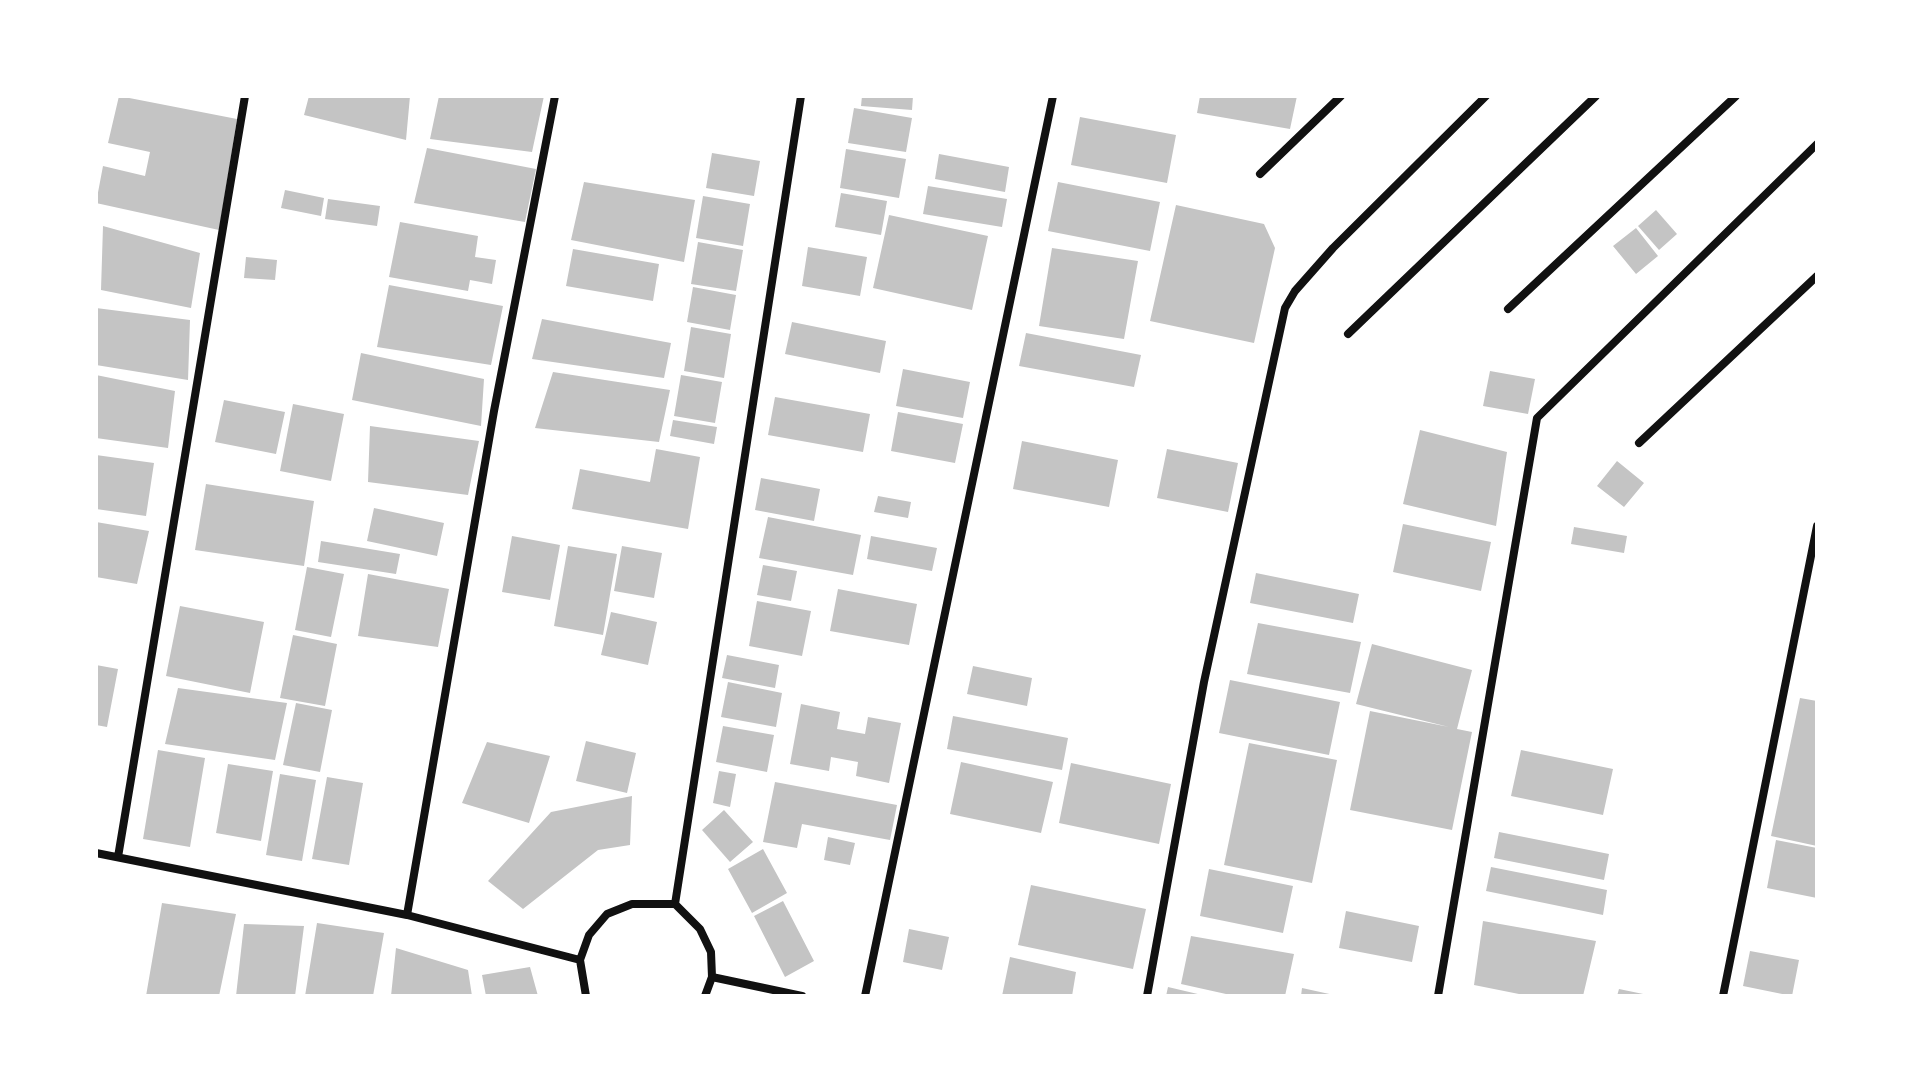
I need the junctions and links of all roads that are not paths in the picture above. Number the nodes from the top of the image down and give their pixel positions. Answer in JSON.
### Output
{"nodes":[{"id":1,"x":245,"y":96,"type":"edge"},
{"id":2,"x":555,"y":96,"type":"edge"},
{"id":3,"x":801,"y":96,"type":"edge"},
{"id":4,"x":1053,"y":96,"type":"edge"},
{"id":5,"x":1341,"y":96,"type":"edge"},
{"id":6,"x":1486,"y":96,"type":"edge"},
{"id":7,"x":1596,"y":96,"type":"edge"},
{"id":8,"x":1736,"y":96,"type":"edge"},
{"id":9,"x":1817,"y":144,"type":"edge"},
{"id":10,"x":1260,"y":174,"type":"dead end"},
{"id":11,"x":1817,"y":276,"type":"edge"},
{"id":12,"x":1508,"y":309,"type":"dead end"},
{"id":13,"x":1348,"y":334,"type":"dead end"},
{"id":14,"x":1639,"y":443,"type":"dead end"},
{"id":15,"x":1817,"y":526,"type":"edge"},
{"id":16,"x":96,"y":853,"type":"edge"},
{"id":17,"x":118,"y":857,"type":"junction"},
{"id":18,"x":675,"y":904,"type":"junction"},
{"id":19,"x":407,"y":915,"type":"junction"},
{"id":20,"x":580,"y":960,"type":"junction"},
{"id":21,"x":712,"y":977,"type":"junction"},
{"id":22,"x":586,"y":996,"type":"edge"},
{"id":23,"x":705,"y":996,"type":"edge"},
{"id":24,"x":802,"y":996,"type":"edge"},
{"id":25,"x":865,"y":996,"type":"edge"},
{"id":26,"x":1147,"y":996,"type":"edge"},
{"id":27,"x":1438,"y":996,"type":"edge"},
{"id":28,"x":1723,"y":996,"type":"edge"}],
"edges":[{"from":1,"to":17,"type":"street"},
{"from":2,"to":19,"type":"street"},
{"from":3,"to":18,"type":"street"},
{"from":4,"to":25,"type":"street"},
{"from":5,"to":10,"type":"street"},
{"from":6,"to":26,"type":"street"},
{"from":7,"to":13,"type":"street"},
{"from":8,"to":12,"type":"street"},
{"from":9,"to":27,"type":"street"},
{"from":11,"to":14,"type":"street"},
{"from":15,"to":28,"type":"street"},
{"from":16,"to":17,"type":"street"},
{"from":17,"to":19,"type":"street"},
{"from":18,"to":20,"type":"street"},
{"from":18,"to":21,"type":"street"},
{"from":19,"to":20,"type":"street"},
{"from":20,"to":22,"type":"street"},
{"from":21,"to":23,"type":"street"},
{"from":21,"to":24,"type":"street"}]}
